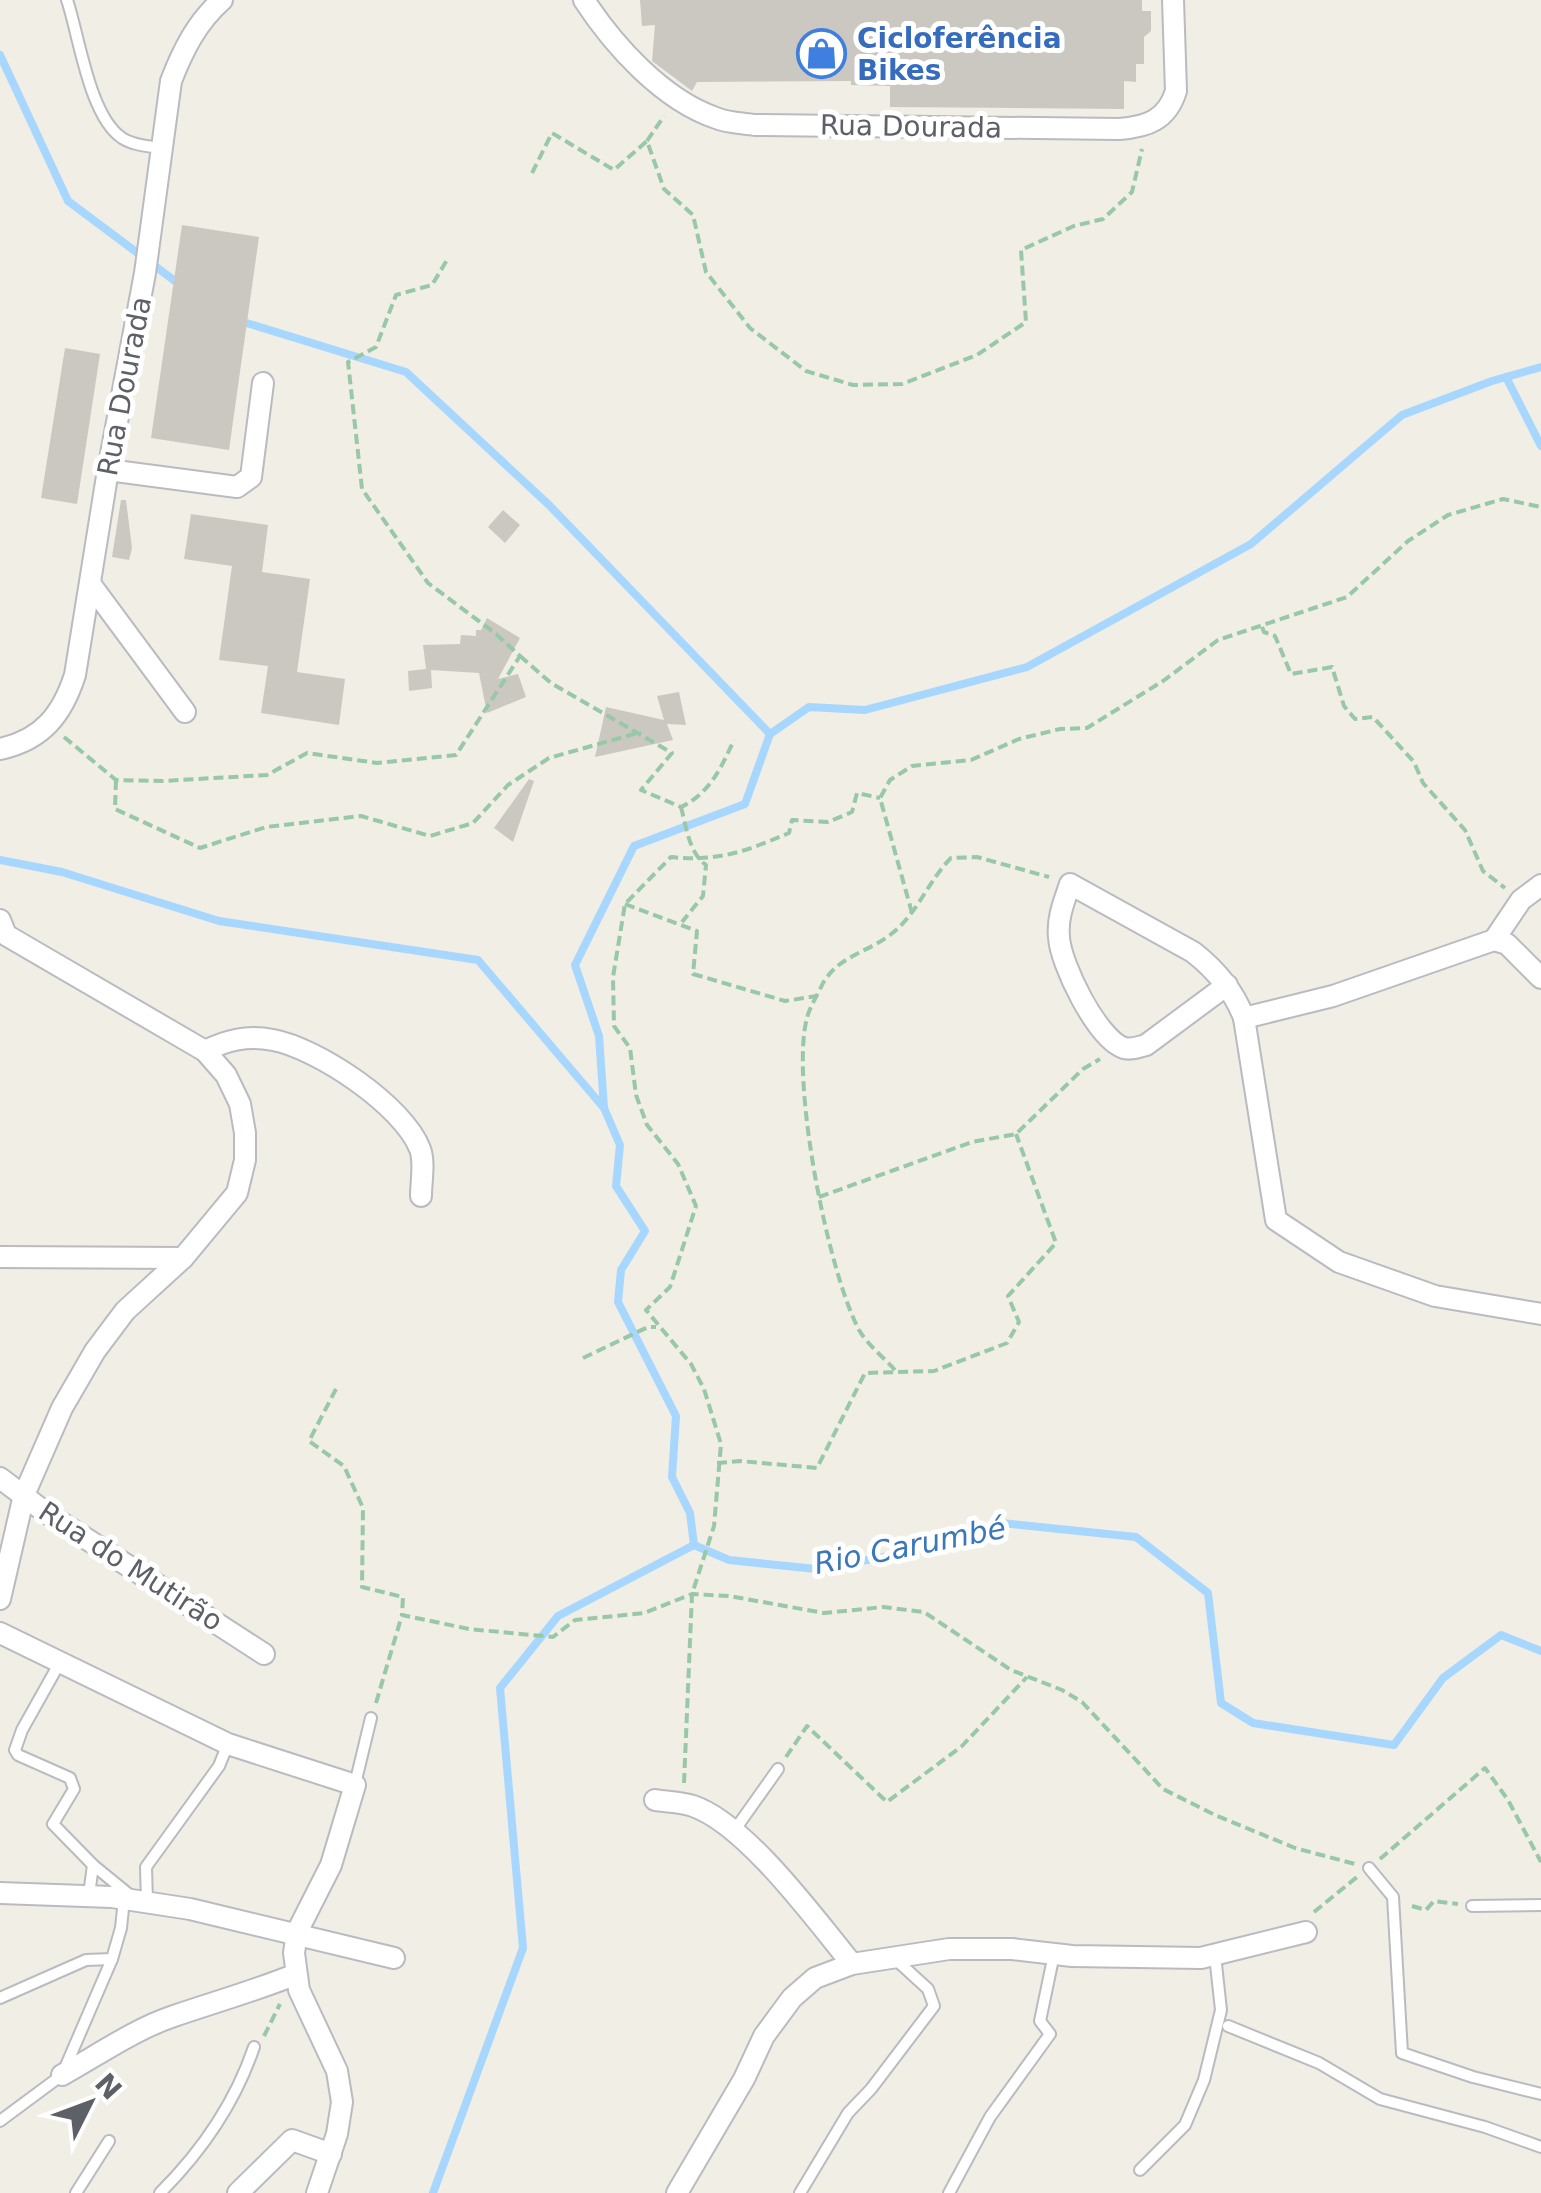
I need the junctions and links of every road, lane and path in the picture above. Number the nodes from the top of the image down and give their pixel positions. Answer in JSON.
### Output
{"nodes":[{"id":1,"x":67,"y":0,"type":"edge"},
{"id":2,"x":222,"y":0,"type":"edge"},
{"id":3,"x":584,"y":0,"type":"edge"},
{"id":4,"x":1173,"y":0,"type":"edge"},
{"id":5,"x":676,"y":97,"type":"junction"},
{"id":6,"x":1148,"y":125,"type":"junction"},
{"id":7,"x":647,"y":141,"type":"junction"},
{"id":8,"x":160,"y":148,"type":"junction"},
{"id":9,"x":532,"y":173,"type":"dead end"},
{"id":10,"x":447,"y":260,"type":"dead end"},
{"id":11,"x":263,"y":383,"type":"dead end"},
{"id":12,"x":108,"y":470,"type":"junction"},
{"id":13,"x":1541,"y":507,"type":"edge"},
{"id":14,"x":92,"y":586,"type":"junction"},
{"id":15,"x":1261,"y":626,"type":"junction"},
{"id":16,"x":520,"y":656,"type":"junction"},
{"id":17,"x":185,"y":712,"type":"dead end"},
{"id":18,"x":48,"y":725,"type":"junction"},
{"id":19,"x":641,"y":732,"type":"junction"},
{"id":20,"x":734,"y":740,"type":"dead end"},
{"id":21,"x":0,"y":748,"type":"edge"},
{"id":22,"x":116,"y":780,"type":"junction"},
{"id":23,"x":880,"y":798,"type":"junction"},
{"id":24,"x":680,"y":807,"type":"junction"},
{"id":25,"x":698,"y":860,"type":"junction"},
{"id":26,"x":1070,"y":884,"type":"junction"},
{"id":27,"x":1541,"y":885,"type":"edge"},
{"id":28,"x":1521,"y":900,"type":"junction"},
{"id":29,"x":625,"y":904,"type":"junction"},
{"id":30,"x":912,"y":913,"type":"junction"},
{"id":31,"x":681,"y":924,"type":"junction"},
{"id":32,"x":2,"y":931,"type":"edge"},
{"id":33,"x":1501,"y":942,"type":"junction"},
{"id":34,"x":1541,"y":978,"type":"edge"},
{"id":35,"x":1227,"y":985,"type":"junction"},
{"id":36,"x":817,"y":996,"type":"junction"},
{"id":37,"x":1244,"y":1018,"type":"junction"},
{"id":38,"x":1120,"y":1047,"type":"junction"},
{"id":39,"x":205,"y":1050,"type":"junction"},
{"id":40,"x":1016,"y":1134,"type":"junction"},
{"id":41,"x":421,"y":1196,"type":"dead end"},
{"id":42,"x":819,"y":1196,"type":"junction"},
{"id":43,"x":0,"y":1257,"type":"edge"},
{"id":44,"x":183,"y":1258,"type":"junction"},
{"id":45,"x":1541,"y":1314,"type":"edge"},
{"id":46,"x":658,"y":1327,"type":"junction"},
{"id":47,"x":583,"y":1358,"type":"dead end"},
{"id":48,"x":895,"y":1370,"type":"junction"},
{"id":49,"x":336,"y":1389,"type":"dead end"},
{"id":50,"x":717,"y":1463,"type":"junction"},
{"id":51,"x":0,"y":1478,"type":"edge"},
{"id":52,"x":24,"y":1495,"type":"junction"},
{"id":53,"x":692,"y":1594,"type":"junction"},
{"id":54,"x":0,"y":1598,"type":"edge"},
{"id":55,"x":402,"y":1615,"type":"junction"},
{"id":56,"x":0,"y":1634,"type":"edge"},
{"id":57,"x":264,"y":1654,"type":"dead end"},
{"id":58,"x":59,"y":1664,"type":"junction"},
{"id":59,"x":1027,"y":1676,"type":"junction"},
{"id":60,"x":372,"y":1718,"type":"joint"},
{"id":61,"x":233,"y":1746,"type":"junction"},
{"id":62,"x":778,"y":1768,"type":"joint"},
{"id":63,"x":354,"y":1785,"type":"junction"},
{"id":64,"x":655,"y":1800,"type":"dead end"},
{"id":65,"x":683,"y":1804,"type":"junction"},
{"id":66,"x":733,"y":1831,"type":"junction"},
{"id":67,"x":1541,"y":1862,"type":"edge"},
{"id":68,"x":93,"y":1866,"type":"junction"},
{"id":69,"x":1369,"y":1868,"type":"junction"},
{"id":70,"x":0,"y":1894,"type":"edge"},
{"id":71,"x":89,"y":1895,"type":"junction"},
{"id":72,"x":136,"y":1900,"type":"junction"},
{"id":73,"x":1541,"y":1905,"type":"edge"},
{"id":74,"x":1472,"y":1906,"type":"joint"},
{"id":75,"x":1394,"y":1912,"type":"junction"},
{"id":76,"x":296,"y":1932,"type":"junction"},
{"id":77,"x":1306,"y":1932,"type":"dead end"},
{"id":78,"x":1284,"y":1938,"type":"junction"},
{"id":79,"x":1054,"y":1954,"type":"junction"},
{"id":80,"x":1215,"y":1954,"type":"junction"},
{"id":81,"x":893,"y":1957,"type":"junction"},
{"id":82,"x":112,"y":1958,"type":"junction"},
{"id":83,"x":394,"y":1958,"type":"dead end"},
{"id":84,"x":852,"y":1964,"type":"junction"},
{"id":85,"x":297,"y":1982,"type":"junction"},
{"id":86,"x":0,"y":1998,"type":"edge"},
{"id":87,"x":1228,"y":2026,"type":"dead end"},
{"id":88,"x":254,"y":2047,"type":"joint"},
{"id":89,"x":62,"y":2075,"type":"junction"},
{"id":90,"x":1541,"y":2094,"type":"edge"},
{"id":91,"x":0,"y":2121,"type":"edge"},
{"id":92,"x":109,"y":2141,"type":"dead end"},
{"id":93,"x":1541,"y":2148,"type":"edge"},
{"id":94,"x":331,"y":2154,"type":"junction"},
{"id":95,"x":1140,"y":2170,"type":"dead end"},
{"id":96,"x":76,"y":2193,"type":"edge"},
{"id":97,"x":160,"y":2193,"type":"edge"},
{"id":98,"x":238,"y":2193,"type":"edge"},
{"id":99,"x":317,"y":2193,"type":"edge"},
{"id":100,"x":676,"y":2193,"type":"edge"},
{"id":101,"x":800,"y":2193,"type":"edge"},
{"id":102,"x":949,"y":2193,"type":"edge"}],
"edges":[{"from":1,"to":8,"type":"lane"},
{"from":2,"to":8,"type":"street","name":"Rua Dourada"},
{"from":3,"to":5,"type":"street","name":"Rua Dourada"},
{"from":4,"to":6,"type":"street"},
{"from":5,"to":6,"type":"street","name":"Rua Dourada"},
{"from":5,"to":7,"type":"path"},
{"from":6,"to":7,"type":"path"},
{"from":7,"to":9,"type":"path"},
{"from":8,"to":12,"type":"street","name":"Rua Dourada"},
{"from":10,"to":16,"type":"path"},
{"from":11,"to":12,"type":"street"},
{"from":12,"to":14,"type":"street","name":"Rua Dourada"},
{"from":13,"to":15,"type":"path"},
{"from":14,"to":17,"type":"street"},
{"from":14,"to":18,"type":"street","name":"Rua Dourada"},
{"from":15,"to":23,"type":"path"},
{"from":15,"to":28,"type":"path"},
{"from":16,"to":19,"type":"path"},
{"from":16,"to":22,"type":"path"},
{"from":18,"to":21,"type":"street"},
{"from":18,"to":22,"type":"path"},
{"from":19,"to":22,"type":"path"},
{"from":19,"to":24,"type":"path"},
{"from":20,"to":24,"type":"path"},
{"from":23,"to":25,"type":"path"},
{"from":23,"to":30,"type":"path"},
{"from":24,"to":25,"type":"path"},
{"from":25,"to":29,"type":"path"},
{"from":25,"to":31,"type":"path"},
{"from":26,"to":30,"type":"path"},
{"from":26,"to":35,"type":"street"},
{"from":26,"to":38,"type":"street"},
{"from":27,"to":28,"type":"street"},
{"from":28,"to":33,"type":"street"},
{"from":29,"to":31,"type":"path"},
{"from":29,"to":46,"type":"path"},
{"from":30,"to":36,"type":"path"},
{"from":31,"to":36,"type":"path"},
{"from":32,"to":39,"type":"street"},
{"from":33,"to":34,"type":"street"},
{"from":33,"to":37,"type":"street"},
{"from":35,"to":37,"type":"street"},
{"from":35,"to":38,"type":"street"},
{"from":36,"to":42,"type":"path"},
{"from":37,"to":45,"type":"street"},
{"from":38,"to":40,"type":"path"},
{"from":39,"to":41,"type":"street"},
{"from":39,"to":44,"type":"street"},
{"from":40,"to":42,"type":"path"},
{"from":40,"to":48,"type":"path"},
{"from":42,"to":48,"type":"path"},
{"from":43,"to":44,"type":"street"},
{"from":44,"to":52,"type":"street"},
{"from":46,"to":47,"type":"path"},
{"from":46,"to":50,"type":"path"},
{"from":48,"to":50,"type":"path"},
{"from":49,"to":55,"type":"path"},
{"from":50,"to":53,"type":"path"},
{"from":51,"to":52,"type":"street","name":"Rua do Mutirão"},
{"from":52,"to":54,"type":"street"},
{"from":52,"to":57,"type":"street","name":"Rua do Mutirão"},
{"from":53,"to":55,"type":"path"},
{"from":53,"to":59,"type":"path"},
{"from":53,"to":65,"type":"path"},
{"from":55,"to":60,"type":"path"},
{"from":56,"to":58,"type":"street"},
{"from":58,"to":61,"type":"street"},
{"from":58,"to":68,"type":"lane"},
{"from":59,"to":62,"type":"path"},
{"from":59,"to":69,"type":"path"},
{"from":60,"to":63,"type":"lane"},
{"from":61,"to":63,"type":"street"},
{"from":61,"to":72,"type":"lane"},
{"from":62,"to":66,"type":"lane"},
{"from":63,"to":76,"type":"street"},
{"from":64,"to":65,"type":"street"},
{"from":65,"to":66,"type":"street"},
{"from":66,"to":84,"type":"street"},
{"from":67,"to":69,"type":"path"},
{"from":68,"to":71,"type":"lane"},
{"from":68,"to":72,"type":"lane"},
{"from":69,"to":75,"type":"lane"},
{"from":69,"to":78,"type":"path"},
{"from":70,"to":71,"type":"street"},
{"from":71,"to":72,"type":"street"},
{"from":72,"to":76,"type":"street"},
{"from":72,"to":82,"type":"lane"},
{"from":73,"to":74,"type":"lane"},
{"from":74,"to":75,"type":"path"},
{"from":75,"to":90,"type":"lane"},
{"from":76,"to":83,"type":"street"},
{"from":76,"to":85,"type":"street"},
{"from":77,"to":78,"type":"street"},
{"from":78,"to":80,"type":"street"},
{"from":79,"to":80,"type":"street"},
{"from":79,"to":81,"type":"street"},
{"from":79,"to":102,"type":"lane"},
{"from":80,"to":95,"type":"lane"},
{"from":81,"to":84,"type":"street"},
{"from":81,"to":101,"type":"lane"},
{"from":82,"to":86,"type":"lane"},
{"from":82,"to":89,"type":"lane"},
{"from":84,"to":100,"type":"street"},
{"from":85,"to":88,"type":"path"},
{"from":85,"to":89,"type":"street"},
{"from":85,"to":94,"type":"street"},
{"from":87,"to":93,"type":"lane"},
{"from":88,"to":97,"type":"lane"},
{"from":89,"to":91,"type":"lane"},
{"from":92,"to":96,"type":"lane"},
{"from":94,"to":98,"type":"street"},
{"from":94,"to":99,"type":"street"}]}
